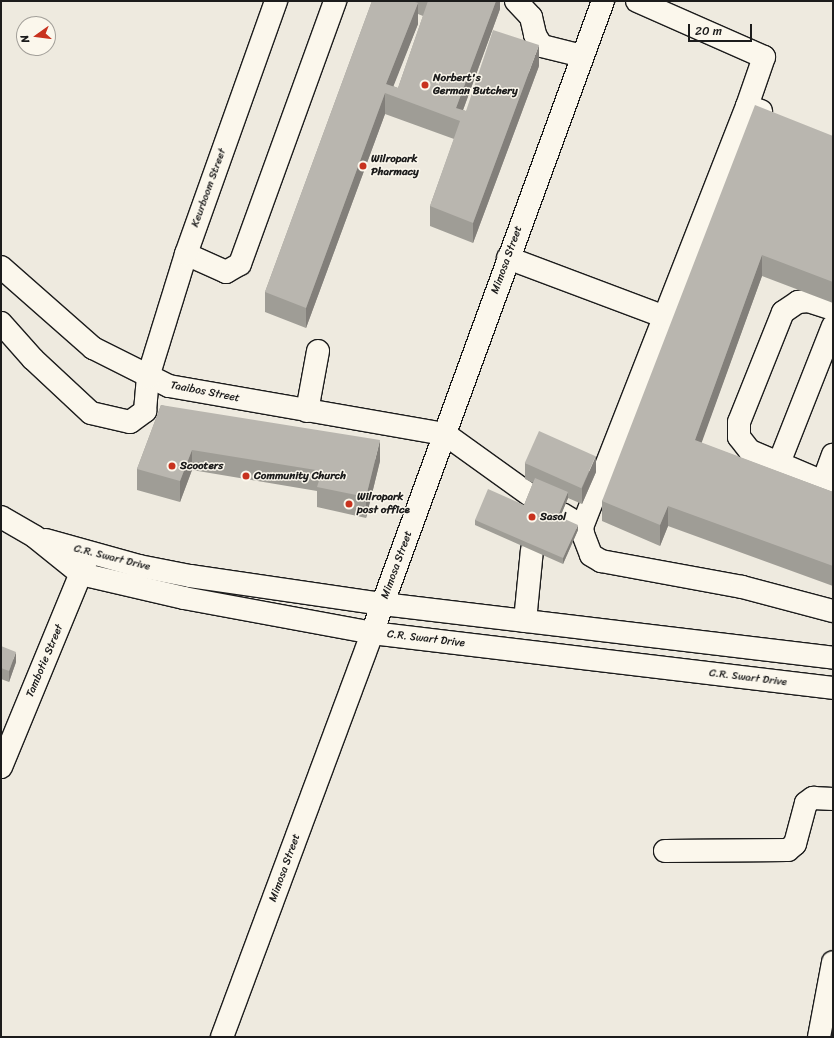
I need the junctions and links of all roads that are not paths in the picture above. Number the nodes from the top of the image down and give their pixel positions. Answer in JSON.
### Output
{"nodes":[{"id":1,"x":276,"y":1,"type":"edge"},
{"id":2,"x":335,"y":1,"type":"edge"},
{"id":3,"x":516,"y":1,"type":"edge"},
{"id":4,"x":603,"y":1,"type":"edge"},
{"id":5,"x":637,"y":1,"type":"edge"},
{"id":6,"x":582,"y":56,"type":"junction"},
{"id":7,"x":747,"y":106,"type":"junction"},
{"id":8,"x":783,"y":120,"type":"edge"},
{"id":9,"x":186,"y":254,"type":"junction"},
{"id":10,"x":508,"y":258,"type":"junction"},
{"id":11,"x":1,"y":267,"type":"edge"},
{"id":12,"x":833,"y":309,"type":"edge"},
{"id":13,"x":665,"y":317,"type":"junction"},
{"id":14,"x":1,"y":324,"type":"edge"},
{"id":15,"x":833,"y":326,"type":"edge"},
{"id":16,"x":318,"y":351,"type":"dead end"},
{"id":17,"x":148,"y":377,"type":"junction"},
{"id":18,"x":277,"y":406,"type":"junction"},
{"id":19,"x":307,"y":411,"type":"junction"},
{"id":20,"x":272,"y":428,"type":"edge"},
{"id":21,"x":445,"y":434,"type":"junction"},
{"id":22,"x":833,"y":455,"type":"edge"},
{"id":23,"x":779,"y":463,"type":"junction"},
{"id":24,"x":828,"y":484,"type":"edge"},
{"id":25,"x":530,"y":495,"type":"edge"},
{"id":26,"x":562,"y":514,"type":"edge"},
{"id":27,"x":1,"y":517,"type":"edge"},
{"id":28,"x":582,"y":526,"type":"junction"},
{"id":29,"x":35,"y":537,"type":"junction"},
{"id":30,"x":532,"y":550,"type":"edge"},
{"id":31,"x":89,"y":554,"type":"junction"},
{"id":32,"x":81,"y":574,"type":"junction"},
{"id":33,"x":383,"y":604,"type":"junction"},
{"id":34,"x":833,"y":610,"type":"edge"},
{"id":35,"x":525,"y":621,"type":"junction"},
{"id":36,"x":372,"y":633,"type":"junction"},
{"id":37,"x":833,"y":658,"type":"edge"},
{"id":38,"x":833,"y":688,"type":"edge"},
{"id":39,"x":1,"y":768,"type":"edge"},
{"id":40,"x":833,"y":799,"type":"edge"},
{"id":41,"x":664,"y":851,"type":"dead end"},
{"id":42,"x":833,"y":962,"type":"edge"},
{"id":43,"x":222,"y":1037,"type":"edge"},
{"id":44,"x":819,"y":1037,"type":"edge"}],
"edges":[{"from":1,"to":9,"type":"street","name":"Keurboom Street"},
{"from":2,"to":9,"type":"street"},
{"from":3,"to":6,"type":"street"},
{"from":4,"to":6,"type":"street","name":"Mimosa Street"},
{"from":5,"to":7,"type":"street"},
{"from":6,"to":10,"type":"street","name":"Mimosa Street"},
{"from":7,"to":8,"type":"street"},
{"from":7,"to":13,"type":"street"},
{"from":9,"to":17,"type":"street","name":"Keurboom Street"},
{"from":10,"to":13,"type":"street"},
{"from":10,"to":21,"type":"street","name":"Mimosa Street"},
{"from":11,"to":17,"type":"street","name":"Taaibos Street"},
{"from":12,"to":23,"type":"street"},
{"from":13,"to":28,"type":"street"},
{"from":14,"to":17,"type":"street","name":"Keurboom Street"},
{"from":15,"to":23,"type":"street"},
{"from":16,"to":19,"type":"street"},
{"from":17,"to":18,"type":"street","name":"Taaibos Street"},
{"from":18,"to":19,"type":"street","name":"Taaibos Street"},
{"from":18,"to":20,"type":"street"},
{"from":19,"to":21,"type":"street","name":"Taaibos Street"},
{"from":21,"to":25,"type":"street"},
{"from":21,"to":33,"type":"street","name":"Mimosa Street"},
{"from":22,"to":24,"type":"street"},
{"from":23,"to":24,"type":"street"},
{"from":26,"to":28,"type":"street"},
{"from":27,"to":29,"type":"street","name":"C.R. Swart Drive"},
{"from":28,"to":34,"type":"street"},
{"from":29,"to":31,"type":"street","name":"C.R. Swart Drive"},
{"from":29,"to":32,"type":"street","name":"C.R. Swart Drive"},
{"from":30,"to":35,"type":"street"},
{"from":31,"to":32,"type":"street","name":"Tambotie Street"},
{"from":31,"to":33,"type":"street","name":"C.R. Swart Drive"},
{"from":32,"to":36,"type":"street","name":"C.R. Swart Drive"},
{"from":32,"to":39,"type":"street","name":"Tambotie Street"},
{"from":33,"to":35,"type":"street","name":"C.R. Swart Drive"},
{"from":33,"to":36,"type":"street","name":"Mimosa Street"},
{"from":35,"to":37,"type":"street","name":"C.R. Swart Drive"},
{"from":36,"to":38,"type":"street","name":"C.R. Swart Drive"},
{"from":36,"to":43,"type":"street","name":"Mimosa Street"},
{"from":40,"to":41,"type":"street"},
{"from":42,"to":44,"type":"street"}]}
